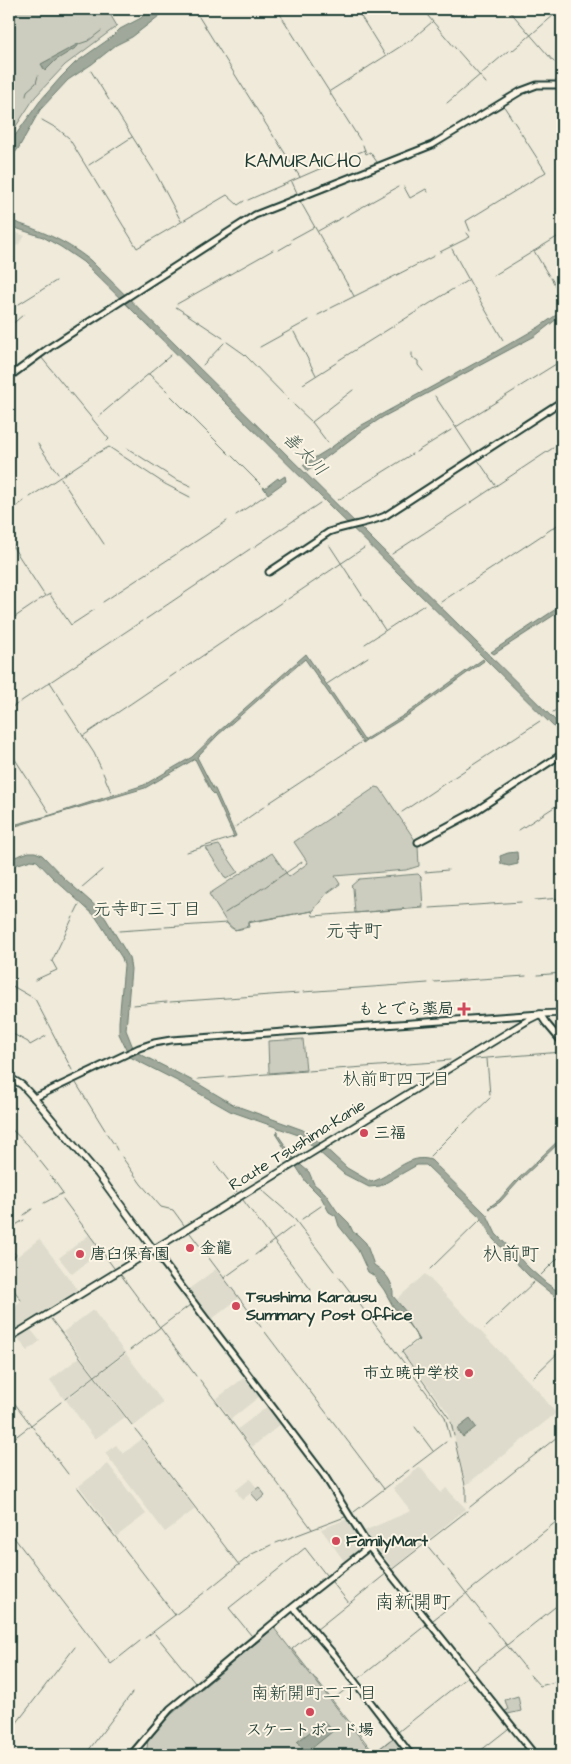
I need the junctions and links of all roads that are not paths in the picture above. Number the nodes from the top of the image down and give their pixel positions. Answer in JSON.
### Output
{"nodes":[{"id":1,"x":562,"y":85,"type":"edge"},
{"id":2,"x":9,"y":377,"type":"edge"},
{"id":3,"x":562,"y":400,"type":"edge"},
{"id":4,"x":268,"y":572,"type":"dead end"},
{"id":5,"x":562,"y":754,"type":"edge"},
{"id":6,"x":418,"y":842,"type":"dead end"},
{"id":7,"x":562,"y":1013,"type":"edge"},
{"id":8,"x":540,"y":1014,"type":"junction"},
{"id":9,"x":562,"y":1042,"type":"edge"},
{"id":10,"x":9,"y":1077,"type":"edge"},
{"id":11,"x":34,"y":1098,"type":"junction"},
{"id":12,"x":153,"y":1249,"type":"junction"},
{"id":13,"x":9,"y":1338,"type":"edge"},
{"id":14,"x":369,"y":1547,"type":"junction"},
{"id":15,"x":293,"y":1607,"type":"junction"},
{"id":16,"x":131,"y":1755,"type":"edge"},
{"id":17,"x":411,"y":1755,"type":"edge"},
{"id":18,"x":535,"y":1755,"type":"edge"}],
"edges":[{"from":1,"to":2,"type":"street"},
{"from":3,"to":4,"type":"street"},
{"from":5,"to":6,"type":"street"},
{"from":7,"to":8,"type":"main road","name":"Route Tsushima-Kanie"},
{"from":8,"to":9,"type":"street"},
{"from":8,"to":11,"type":"street"},
{"from":8,"to":12,"type":"main road","name":"Route Tsushima-Kanie"},
{"from":10,"to":11,"type":"main road"},
{"from":11,"to":12,"type":"main road"},
{"from":12,"to":13,"type":"main road","name":"Route Tsushima-Kanie"},
{"from":12,"to":14,"type":"street"},
{"from":14,"to":15,"type":"street"},
{"from":14,"to":18,"type":"street"},
{"from":15,"to":16,"type":"street"},
{"from":15,"to":17,"type":"street"}]}
